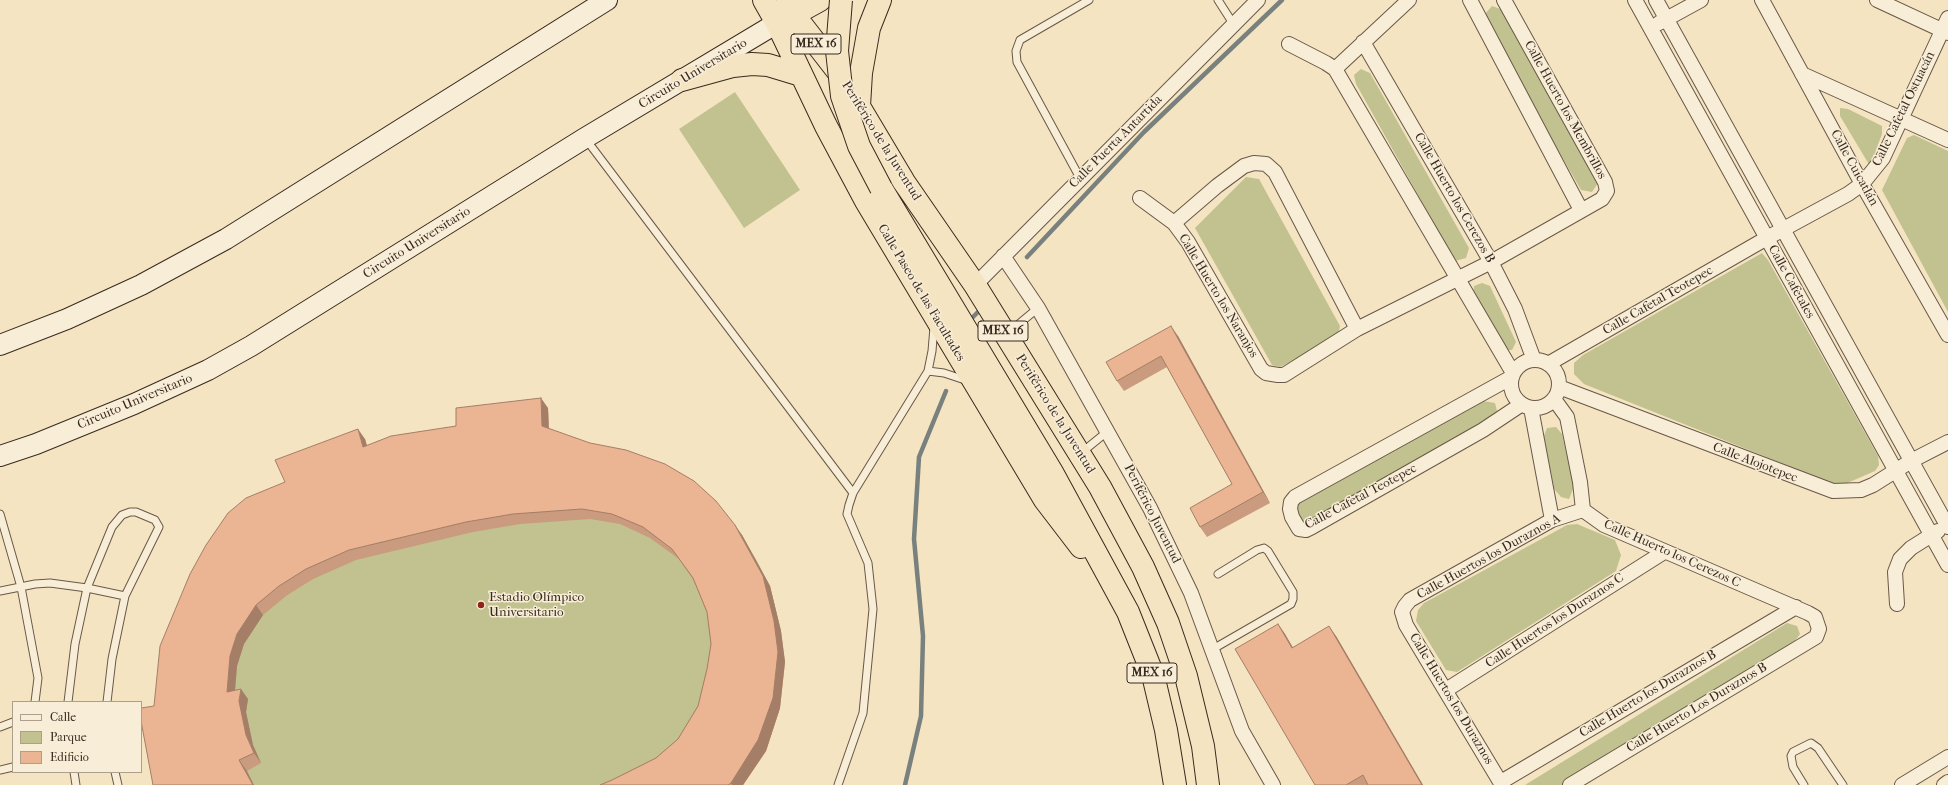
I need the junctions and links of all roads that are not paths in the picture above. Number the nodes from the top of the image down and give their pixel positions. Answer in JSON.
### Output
{"nodes":[{"id":1,"x":607,"y":0,"type":"edge"},
{"id":2,"x":764,"y":0,"type":"edge"},
{"id":3,"x":820,"y":0,"type":"edge"},
{"id":4,"x":841,"y":0,"type":"edge"},
{"id":5,"x":880,"y":0,"type":"edge"},
{"id":6,"x":1089,"y":0,"type":"edge"},
{"id":7,"x":1218,"y":0,"type":"edge"},
{"id":8,"x":1258,"y":0,"type":"edge"},
{"id":9,"x":1409,"y":0,"type":"edge"},
{"id":10,"x":1504,"y":0,"type":"edge"},
{"id":11,"x":1634,"y":0,"type":"edge"},
{"id":12,"x":1656,"y":0,"type":"edge"},
{"id":13,"x":1701,"y":0,"type":"edge"},
{"id":14,"x":1762,"y":0,"type":"edge"},
{"id":15,"x":1877,"y":0,"type":"edge"},
{"id":16,"x":1475,"y":2,"type":"edge"},
{"id":17,"x":787,"y":12,"type":"edge"},
{"id":18,"x":1667,"y":19,"type":"junction"},
{"id":19,"x":1234,"y":25,"type":"junction"},
{"id":20,"x":1946,"y":27,"type":"edge"},
{"id":21,"x":1650,"y":28,"type":"junction"},
{"id":22,"x":1363,"y":42,"type":"junction"},
{"id":23,"x":1289,"y":44,"type":"dead end"},
{"id":24,"x":1335,"y":69,"type":"junction"},
{"id":25,"x":1802,"y":74,"type":"junction"},
{"id":26,"x":801,"y":75,"type":"junction"},
{"id":27,"x":682,"y":80,"type":"junction"},
{"id":28,"x":857,"y":103,"type":"junction"},
{"id":29,"x":1902,"y":119,"type":"junction"},
{"id":30,"x":826,"y":126,"type":"junction"},
{"id":31,"x":585,"y":138,"type":"junction"},
{"id":32,"x":1948,"y":140,"type":"edge"},
{"id":33,"x":1080,"y":178,"type":"junction"},
{"id":34,"x":1862,"y":184,"type":"junction"},
{"id":35,"x":1140,"y":198,"type":"dead end"},
{"id":36,"x":1582,"y":210,"type":"junction"},
{"id":37,"x":1174,"y":224,"type":"junction"},
{"id":38,"x":1783,"y":229,"type":"junction"},
{"id":39,"x":1767,"y":238,"type":"junction"},
{"id":40,"x":1003,"y":256,"type":"junction"},
{"id":41,"x":1491,"y":262,"type":"junction"},
{"id":42,"x":1458,"y":280,"type":"junction"},
{"id":43,"x":975,"y":285,"type":"junction"},
{"id":44,"x":1038,"y":308,"type":"junction"},
{"id":45,"x":935,"y":316,"type":"junction"},
{"id":46,"x":1358,"y":330,"type":"junction"},
{"id":47,"x":1006,"y":335,"type":"junction"},
{"id":48,"x":1948,"y":335,"type":"edge"},
{"id":49,"x":0,"y":345,"type":"edge"},
{"id":50,"x":1534,"y":360,"type":"junction"},
{"id":51,"x":1548,"y":364,"type":"junction"},
{"id":52,"x":960,"y":371,"type":"junction"},
{"id":53,"x":928,"y":372,"type":"junction"},
{"id":54,"x":1513,"y":375,"type":"junction"},
{"id":55,"x":1556,"y":393,"type":"junction"},
{"id":56,"x":1526,"y":406,"type":"junction"},
{"id":57,"x":1108,"y":431,"type":"junction"},
{"id":58,"x":1948,"y":442,"type":"edge"},
{"id":59,"x":1080,"y":455,"type":"junction"},
{"id":60,"x":0,"y":456,"type":"edge"},
{"id":61,"x":1912,"y":461,"type":"junction"},
{"id":62,"x":1896,"y":471,"type":"junction"},
{"id":63,"x":853,"y":493,"type":"junction"},
{"id":64,"x":1583,"y":510,"type":"junction"},
{"id":65,"x":0,"y":514,"type":"edge"},
{"id":66,"x":1552,"y":520,"type":"junction"},
{"id":67,"x":1948,"y":526,"type":"edge"},
{"id":68,"x":1932,"y":535,"type":"junction"},
{"id":69,"x":1664,"y":552,"type":"junction"},
{"id":70,"x":1948,"y":564,"type":"edge"},
{"id":71,"x":1103,"y":569,"type":"junction"},
{"id":72,"x":1218,"y":574,"type":"dead end"},
{"id":73,"x":21,"y":587,"type":"junction"},
{"id":74,"x":88,"y":588,"type":"junction"},
{"id":75,"x":0,"y":591,"type":"edge"},
{"id":76,"x":125,"y":596,"type":"junction"},
{"id":77,"x":1897,"y":604,"type":"dead end"},
{"id":78,"x":1796,"y":606,"type":"junction"},
{"id":79,"x":1402,"y":612,"type":"joint"},
{"id":80,"x":1819,"y":629,"type":"joint"},
{"id":81,"x":1213,"y":650,"type":"junction"},
{"id":82,"x":1446,"y":690,"type":"junction"},
{"id":83,"x":35,"y":701,"type":"edge"},
{"id":84,"x":68,"y":701,"type":"edge"},
{"id":85,"x":107,"y":701,"type":"edge"},
{"id":86,"x":12,"y":722,"type":"edge"},
{"id":87,"x":0,"y":727,"type":"edge"},
{"id":88,"x":1948,"y":757,"type":"edge"},
{"id":89,"x":12,"y":767,"type":"edge"},
{"id":90,"x":0,"y":770,"type":"edge"},
{"id":91,"x":74,"y":773,"type":"edge"},
{"id":92,"x":115,"y":773,"type":"edge"},
{"id":93,"x":1948,"y":782,"type":"edge"},
{"id":94,"x":1501,"y":783,"type":"edge"},
{"id":95,"x":76,"y":785,"type":"edge"},
{"id":96,"x":118,"y":785,"type":"edge"},
{"id":97,"x":838,"y":785,"type":"edge"},
{"id":98,"x":1175,"y":785,"type":"edge"},
{"id":99,"x":1208,"y":785,"type":"edge"},
{"id":100,"x":1273,"y":785,"type":"edge"},
{"id":101,"x":1570,"y":785,"type":"edge"},
{"id":102,"x":1804,"y":785,"type":"edge"},
{"id":103,"x":1843,"y":785,"type":"edge"},
{"id":104,"x":1902,"y":785,"type":"edge"},
{"id":105,"x":1944,"y":785,"type":"edge"}],
"edges":[{"from":1,"to":49,"type":"main road"},
{"from":2,"to":17,"type":"highway","name":"Calle Paseo de las Facultades","number":"MEX 16"},
{"from":3,"to":17,"type":"highway","name":"Circuito Universitario","number":"MEX 16"},
{"from":4,"to":71,"type":"highway","bridge":true},
{"from":5,"to":28,"type":"highway"},
{"from":6,"to":33,"type":"lane"},
{"from":7,"to":19,"type":"lane"},
{"from":8,"to":19,"type":"street","name":"Calle Puerta Antartida"},
{"from":9,"to":22,"type":"street"},
{"from":10,"to":36,"type":"street","name":"Calle Huerto los Membrillos"},
{"from":11,"to":21,"type":"street","name":"Calle Cafetales"},
{"from":12,"to":18,"type":"street","name":"Calle Cafetales"},
{"from":13,"to":18,"type":"street"},
{"from":14,"to":25,"type":"street","name":"Calle Cuicatlán"},
{"from":15,"to":20,"type":"street"},
{"from":16,"to":36,"type":"street"},
{"from":17,"to":26,"type":"highway","name":"Calle Paseo de las Facultades","number":"MEX 16"},
{"from":17,"to":27,"type":"main road","name":"Circuito Universitario","number":"MEX 16"},
{"from":17,"to":28,"type":"highway","name":"Periférico de la Juventud","number":"MEX 16"},
{"from":18,"to":21,"type":"street"},
{"from":18,"to":38,"type":"street","name":"Calle Cafetales"},
{"from":19,"to":33,"type":"street","name":"Calle Puerta Antartida"},
{"from":20,"to":29,"type":"street","name":"Calle Cafetal Ostuacán"},
{"from":21,"to":39,"type":"street","name":"Calle Cafetales"},
{"from":22,"to":24,"type":"street"},
{"from":22,"to":41,"type":"street","name":"Calle Huerto los Cerezos B"},
{"from":23,"to":24,"type":"street"},
{"from":24,"to":42,"type":"street"},
{"from":25,"to":29,"type":"street"},
{"from":25,"to":34,"type":"street","name":"Calle Cuicatlán"},
{"from":26,"to":27,"type":"highway"},
{"from":26,"to":30,"type":"highway","name":"Calle Paseo de las Facultades","number":"MEX 16"},
{"from":27,"to":31,"type":"main road","name":"Circuito Universitario","number":"MEX 16"},
{"from":28,"to":30,"type":"highway"},
{"from":28,"to":43,"type":"highway","name":"Periférico de la Juventud","number":"MEX 16"},
{"from":29,"to":32,"type":"street"},
{"from":29,"to":34,"type":"street","name":"Calle Cafetal Ostuacán"},
{"from":30,"to":45,"type":"highway","name":"Calle Paseo de las Facultades","number":"MEX 16"},
{"from":31,"to":60,"type":"main road","name":"Circuito Universitario","number":"MEX 16"},
{"from":31,"to":63,"type":"lane"},
{"from":33,"to":40,"type":"street","name":"Calle Puerta Antartida"},
{"from":34,"to":38,"type":"street","name":"Calle Cafetal Ostuacán"},
{"from":34,"to":48,"type":"street","name":"Calle Cuicatlán"},
{"from":35,"to":37,"type":"street","name":"Calle Huerto los Naranjos"},
{"from":36,"to":41,"type":"street","name":"Calle Huerto los Membrillos"},
{"from":37,"to":46,"type":"street","name":"Calle Huerto los Naranjos"},
{"from":37,"to":46,"type":"street","name":"Calle Huerto los Naranjos"},
{"from":38,"to":39,"type":"street","name":"Calle Cafetal Ostuacán"},
{"from":38,"to":61,"type":"street","name":"Calle Cafetales"},
{"from":39,"to":51,"type":"street","name":"Calle Cafetal Teotepec"},
{"from":39,"to":62,"type":"street","name":"Calle Cafetales"},
{"from":40,"to":43,"type":"street","name":"Calle Puerta Antartida"},
{"from":40,"to":44,"type":"street","name":"Periférico Juventud"},
{"from":41,"to":42,"type":"street","name":"Calle Huerto los Membrillos"},
{"from":41,"to":50,"type":"street","name":"Calle Huerto los Cerezos B"},
{"from":42,"to":46,"type":"street","name":"Calle Huerto los Naranjos"},
{"from":42,"to":54,"type":"street"},
{"from":43,"to":47,"type":"highway","name":"Periférico de la Juventud","number":"MEX 16"},
{"from":44,"to":47,"type":"lane"},
{"from":44,"to":57,"type":"street","name":"Periférico Juventud"},
{"from":45,"to":52,"type":"highway","name":"Calle Paseo de las Facultades","number":"MEX 16"},
{"from":45,"to":53,"type":"lane"},
{"from":47,"to":59,"type":"highway","name":"Periférico de la Juventud","number":"MEX 16"},
{"from":50,"to":51,"type":"street"},
{"from":50,"to":54,"type":"street"},
{"from":51,"to":55,"type":"street"},
{"from":52,"to":53,"type":"lane"},
{"from":52,"to":71,"type":"highway","name":"Calle Paseo de las Facultades","number":"MEX 16"},
{"from":53,"to":63,"type":"lane"},
{"from":54,"to":56,"type":"street"},
{"from":54,"to":56,"type":"street","name":"Calle Cafetal Teotepec"},
{"from":55,"to":56,"type":"street"},
{"from":55,"to":62,"type":"street","name":"Calle Alojotepec"},
{"from":55,"to":64,"type":"street"},
{"from":56,"to":66,"type":"street"},
{"from":57,"to":59,"type":"lane"},
{"from":57,"to":81,"type":"street","name":"Periférico Juventud"},
{"from":58,"to":61,"type":"street","name":"Calle Alojotepec"},
{"from":59,"to":99,"type":"highway","name":"Periférico de la Juventud","number":"MEX 16"},
{"from":61,"to":62,"type":"street","name":"Calle Alojotepec"},
{"from":61,"to":67,"type":"street","name":"Calle Cafetales"},
{"from":62,"to":68,"type":"street","name":"Calle Cafetales"},
{"from":63,"to":97,"type":"lane"},
{"from":64,"to":66,"type":"street","name":"Calle Huertos los Duraznos A"},
{"from":64,"to":69,"type":"street","name":"Calle Huerto los Cerezos C"},
{"from":65,"to":73,"type":"lane"},
{"from":66,"to":79,"type":"street","name":"Calle Huertos los Duraznos A"},
{"from":67,"to":68,"type":"street"},
{"from":68,"to":70,"type":"street","name":"Calle Cafetales"},
{"from":68,"to":77,"type":"street"},
{"from":69,"to":78,"type":"street","name":"Calle Huerto los Cerezos C"},
{"from":69,"to":82,"type":"street","name":"Calle Huertos los Duraznos C"},
{"from":71,"to":98,"type":"highway","number":"MEX 16"},
{"from":72,"to":81,"type":"lane"},
{"from":73,"to":74,"type":"lane"},
{"from":73,"to":75,"type":"lane"},
{"from":73,"to":83,"type":"lane"},
{"from":74,"to":76,"type":"lane"},
{"from":74,"to":76,"type":"lane"},
{"from":74,"to":84,"type":"lane"},
{"from":76,"to":85,"type":"lane"},
{"from":78,"to":80,"type":"street","name":"Calle Huerto los Cerezos C"},
{"from":78,"to":94,"type":"street","name":"Calle Huerto los Duraznos B"},
{"from":79,"to":82,"type":"street","name":"Calle Huertos los Duraznos"},
{"from":80,"to":101,"type":"street","name":"Calle Huerto Los Duraznos B"},
{"from":81,"to":100,"type":"street","name":"Periférico Juventud"},
{"from":82,"to":94,"type":"street","name":"Calle Huertos los Duraznos"},
{"from":86,"to":87,"type":"lane"},
{"from":88,"to":104,"type":"street"},
{"from":89,"to":90,"type":"lane"},
{"from":91,"to":95,"type":"lane"},
{"from":92,"to":96,"type":"lane"},
{"from":93,"to":105,"type":"street"},
{"from":102,"to":103,"type":"lane"}]}
